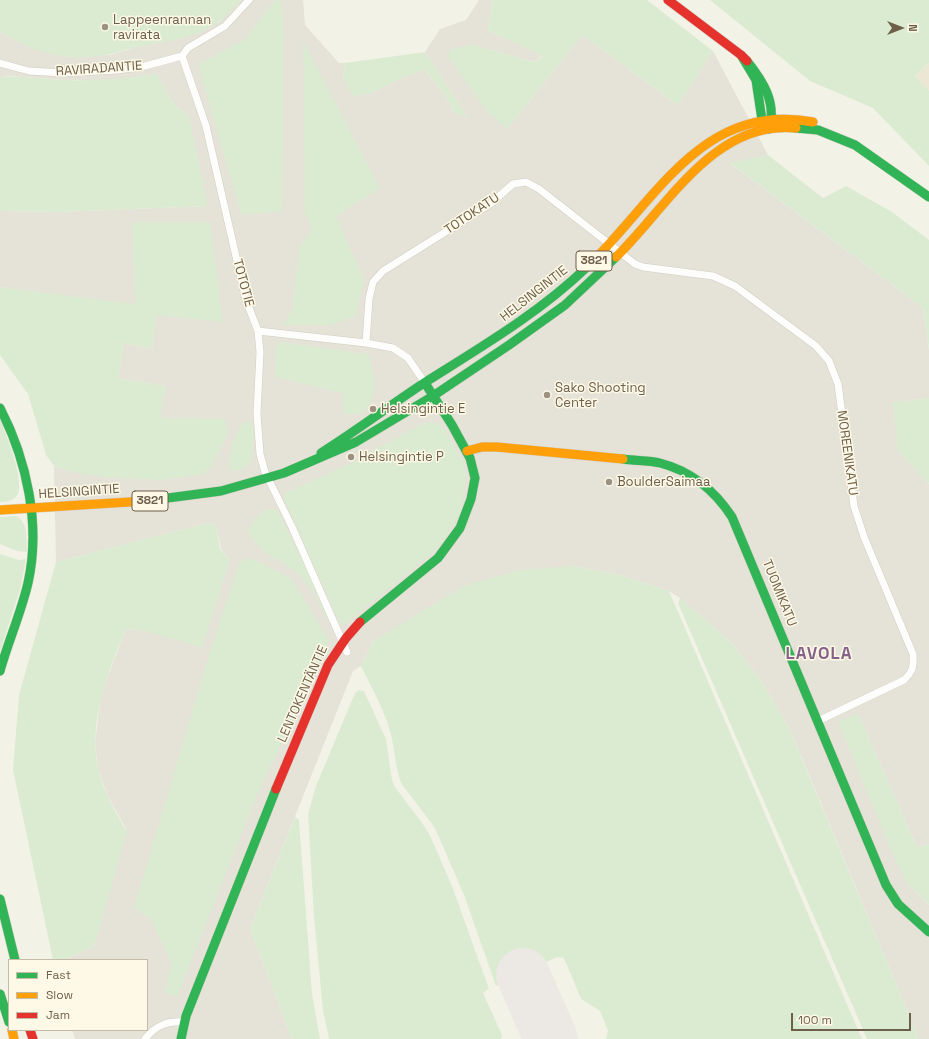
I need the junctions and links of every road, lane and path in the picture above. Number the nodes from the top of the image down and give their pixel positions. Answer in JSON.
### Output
{"nodes":[{"id":1,"x":249,"y":0,"type":"edge"},
{"id":2,"x":668,"y":0,"type":"edge"},
{"id":3,"x":741,"y":55,"type":"junction"},
{"id":4,"x":182,"y":56,"type":"junction"},
{"id":5,"x":0,"y":63,"type":"edge"},
{"id":6,"x":772,"y":119,"type":"junction"},
{"id":7,"x":762,"y":120,"type":"junction"},
{"id":8,"x":769,"y":129,"type":"junction"},
{"id":9,"x":873,"y":156,"type":"junction"},
{"id":10,"x":929,"y":197,"type":"edge"},
{"id":11,"x":609,"y":245,"type":"junction"},
{"id":12,"x":620,"y":253,"type":"junction"},
{"id":13,"x":258,"y":331,"type":"junction"},
{"id":14,"x":366,"y":343,"type":"junction"},
{"id":15,"x":425,"y":383,"type":"junction"},
{"id":16,"x":433,"y":396,"type":"junction"},
{"id":17,"x":0,"y":408,"type":"edge"},
{"id":18,"x":467,"y":451,"type":"junction"},
{"id":19,"x":298,"y":467,"type":"junction"},
{"id":20,"x":267,"y":478,"type":"junction"},
{"id":21,"x":31,"y":508,"type":"junction"},
{"id":22,"x":0,"y":510,"type":"edge"},
{"id":23,"x":344,"y":640,"type":"junction"},
{"id":24,"x":347,"y":652,"type":"dead end"},
{"id":25,"x":0,"y":671,"type":"edge"},
{"id":26,"x":818,"y":721,"type":"junction"},
{"id":27,"x":0,"y":899,"type":"edge"},
{"id":28,"x":929,"y":932,"type":"edge"},
{"id":29,"x":0,"y":934,"type":"edge"},
{"id":30,"x":15,"y":959,"type":"edge"},
{"id":31,"x":8,"y":961,"type":"edge"},
{"id":32,"x":0,"y":994,"type":"edge"},
{"id":33,"x":8,"y":1019,"type":"edge"},
{"id":34,"x":185,"y":1022,"type":"junction"},
{"id":35,"x":145,"y":1039,"type":"edge"},
{"id":36,"x":181,"y":1039,"type":"edge"}],
"edges":[{"from":1,"to":4,"type":"street","name":"RAVIRADANTIE"},
{"from":2,"to":3,"type":"main road"},
{"from":3,"to":6,"type":"main road"},
{"from":3,"to":7,"type":"main road"},
{"from":4,"to":5,"type":"street","name":"RAVIRADANTIE"},
{"from":4,"to":13,"type":"street","name":"TOTOTIE"},
{"from":6,"to":7,"type":"main road","name":"HELSINGINTIE","number":"3821"},
{"from":6,"to":8,"type":"main road"},
{"from":6,"to":9,"type":"main road","name":"HELSINGINTIE","number":"3821"},
{"from":7,"to":8,"type":"main road"},
{"from":7,"to":11,"type":"main road","name":"HELSINGINTIE","number":"3821"},
{"from":8,"to":9,"type":"main road","name":"HELSINGINTIE","number":"3821"},
{"from":8,"to":12,"type":"main road","name":"HELSINGINTIE","number":"3821"},
{"from":9,"to":10,"type":"main road","name":"HELSINGINTIE","number":"3821"},
{"from":11,"to":12,"type":"street","name":"TOTOKATU"},
{"from":11,"to":14,"type":"street","name":"TOTOKATU"},
{"from":11,"to":15,"type":"main road","name":"HELSINGINTIE","number":"3821"},
{"from":12,"to":16,"type":"main road","name":"HELSINGINTIE","number":"3821"},
{"from":12,"to":26,"type":"street","name":"MOREENIKATU"},
{"from":13,"to":14,"type":"street"},
{"from":13,"to":20,"type":"street","name":"TOTOTIE"},
{"from":14,"to":15,"type":"street"},
{"from":15,"to":16,"type":"main road","name":"LENTOKENTÄNTIE"},
{"from":15,"to":19,"type":"main road","name":"HELSINGINTIE","number":"3821"},
{"from":16,"to":18,"type":"main road","name":"LENTOKENTÄNTIE"},
{"from":16,"to":19,"type":"main road","name":"HELSINGINTIE","number":"3821"},
{"from":17,"to":21,"type":"main road"},
{"from":18,"to":23,"type":"main road","name":"LENTOKENTÄNTIE"},
{"from":18,"to":26,"type":"main road","name":"TUOMIKATU"},
{"from":19,"to":20,"type":"main road","name":"HELSINGINTIE","number":"3821"},
{"from":20,"to":21,"type":"main road","name":"HELSINGINTIE","number":"3821"},
{"from":20,"to":23,"type":"street","name":"TOTOTIE"},
{"from":21,"to":22,"type":"main road","name":"HELSINGINTIE","number":"3821"},
{"from":21,"to":25,"type":"main road"},
{"from":23,"to":24,"type":"street","name":"TOTOTIE"},
{"from":23,"to":34,"type":"main road","name":"LENTOKENTÄNTIE"},
{"from":26,"to":28,"type":"main road","name":"TUOMIKATU"},
{"from":27,"to":30,"type":"main road"},
{"from":29,"to":31,"type":"main road"},
{"from":32,"to":33,"type":"main road"},
{"from":34,"to":35,"type":"street"},
{"from":34,"to":36,"type":"main road","name":"LENTOKENTÄNTIE"}]}
